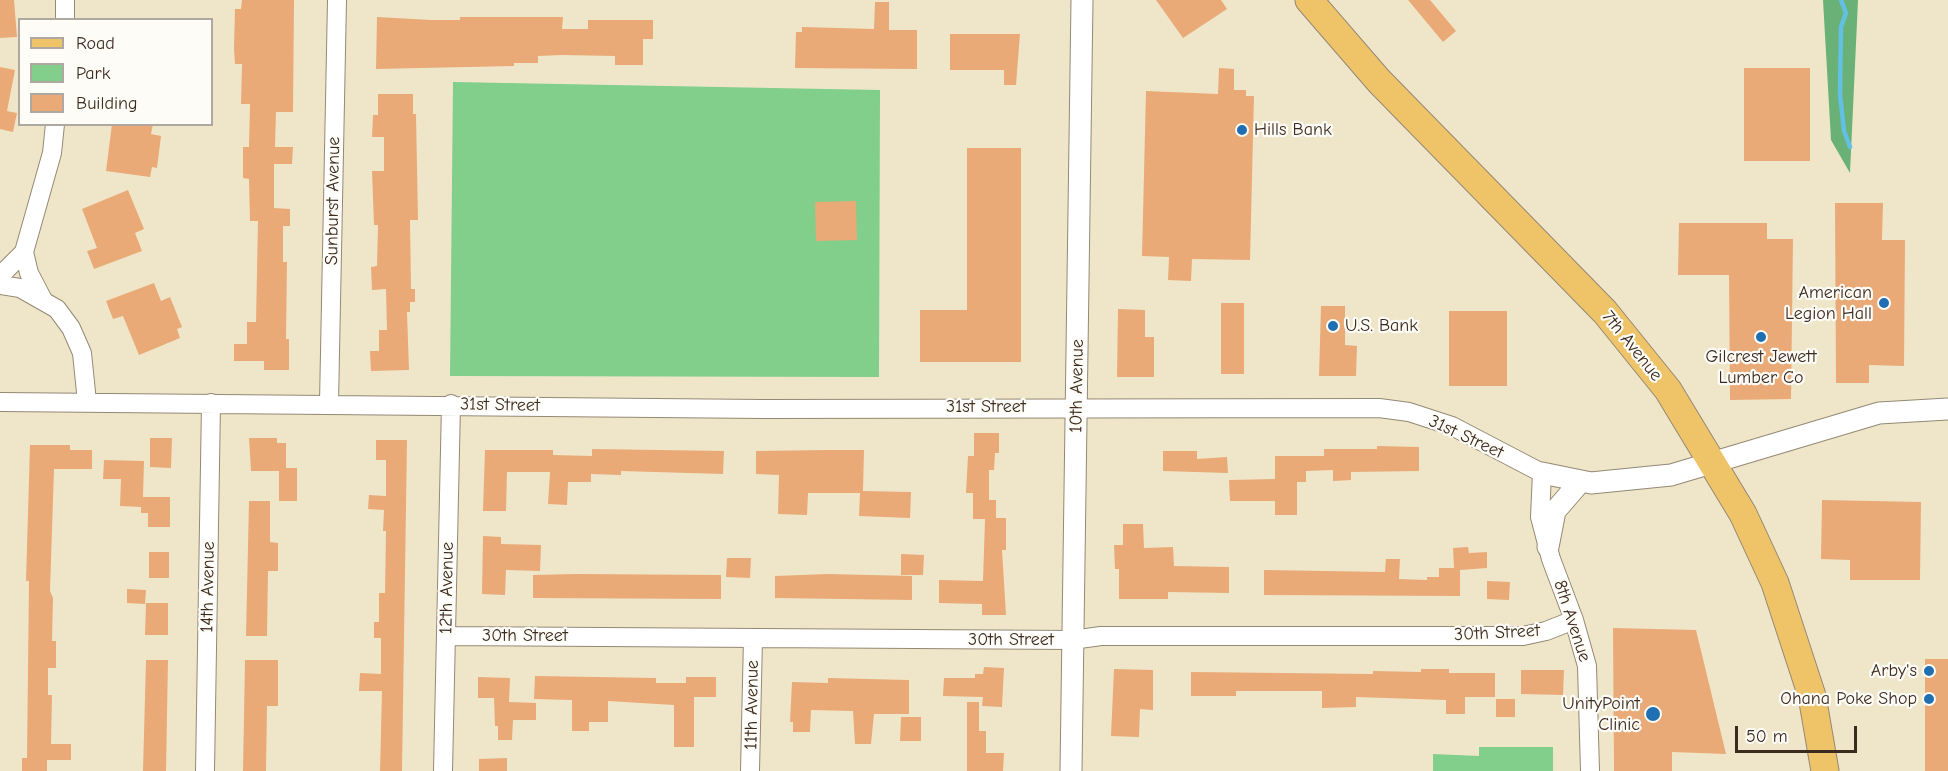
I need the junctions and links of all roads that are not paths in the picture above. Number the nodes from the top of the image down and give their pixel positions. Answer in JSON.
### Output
{"nodes":[{"id":1,"x":65,"y":0,"type":"edge"},
{"id":2,"x":337,"y":0,"type":"edge"},
{"id":3,"x":1082,"y":0,"type":"edge"},
{"id":4,"x":1309,"y":0,"type":"edge"},
{"id":5,"x":65,"y":18,"type":"edge"},
{"id":6,"x":55,"y":126,"type":"edge"},
{"id":7,"x":24,"y":252,"type":"junction"},
{"id":8,"x":0,"y":276,"type":"edge"},
{"id":9,"x":0,"y":285,"type":"edge"},
{"id":10,"x":44,"y":301,"type":"junction"},
{"id":11,"x":0,"y":402,"type":"edge"},
{"id":12,"x":87,"y":402,"type":"junction"},
{"id":13,"x":211,"y":403,"type":"junction"},
{"id":14,"x":329,"y":403,"type":"junction"},
{"id":15,"x":451,"y":404,"type":"junction"},
{"id":16,"x":1077,"y":407,"type":"junction"},
{"id":17,"x":1948,"y":409,"type":"edge"},
{"id":18,"x":1712,"y":461,"type":"junction"},
{"id":19,"x":1542,"y":473,"type":"junction"},
{"id":20,"x":1581,"y":481,"type":"junction"},
{"id":21,"x":1548,"y":547,"type":"junction"},
{"id":22,"x":1574,"y":620,"type":"junction"},
{"id":23,"x":446,"y":636,"type":"junction"},
{"id":24,"x":753,"y":638,"type":"junction"},
{"id":25,"x":1072,"y":640,"type":"junction"},
{"id":26,"x":205,"y":771,"type":"edge"},
{"id":27,"x":443,"y":771,"type":"edge"},
{"id":28,"x":750,"y":771,"type":"edge"},
{"id":29,"x":1071,"y":771,"type":"edge"},
{"id":30,"x":1590,"y":771,"type":"edge"},
{"id":31,"x":1825,"y":771,"type":"edge"}],
"edges":[{"from":1,"to":5,"type":"street"},
{"from":2,"to":14,"type":"street","name":"Sunburst Avenue"},
{"from":3,"to":16,"type":"street","name":"10th Avenue"},
{"from":4,"to":18,"type":"main road","name":"7th Avenue"},
{"from":6,"to":7,"type":"street"},
{"from":7,"to":8,"type":"street"},
{"from":7,"to":10,"type":"street"},
{"from":9,"to":10,"type":"street"},
{"from":10,"to":12,"type":"street"},
{"from":11,"to":12,"type":"street","name":"31st Street"},
{"from":12,"to":13,"type":"street","name":"31st Street"},
{"from":13,"to":14,"type":"street","name":"31st Street"},
{"from":13,"to":26,"type":"street","name":"14th Avenue"},
{"from":14,"to":15,"type":"street","name":"31st Street"},
{"from":15,"to":16,"type":"street","name":"31st Street"},
{"from":15,"to":23,"type":"street","name":"12th Avenue"},
{"from":16,"to":19,"type":"street","name":"31st Street"},
{"from":16,"to":25,"type":"street","name":"10th Avenue"},
{"from":17,"to":18,"type":"street","name":"31st Street"},
{"from":18,"to":20,"type":"street","name":"31st Street"},
{"from":18,"to":31,"type":"main road","name":"7th Avenue"},
{"from":19,"to":20,"type":"street","name":"31st Street"},
{"from":19,"to":21,"type":"street","name":"8th Avenue"},
{"from":20,"to":21,"type":"street"},
{"from":21,"to":22,"type":"street","name":"8th Avenue"},
{"from":22,"to":25,"type":"street","name":"30th Street"},
{"from":22,"to":30,"type":"street","name":"8th Avenue"},
{"from":23,"to":24,"type":"street","name":"30th Street"},
{"from":23,"to":27,"type":"street","name":"12th Avenue"},
{"from":24,"to":25,"type":"street","name":"30th Street"},
{"from":24,"to":28,"type":"street","name":"11th Avenue"},
{"from":25,"to":29,"type":"street","name":"10th Avenue"}]}
